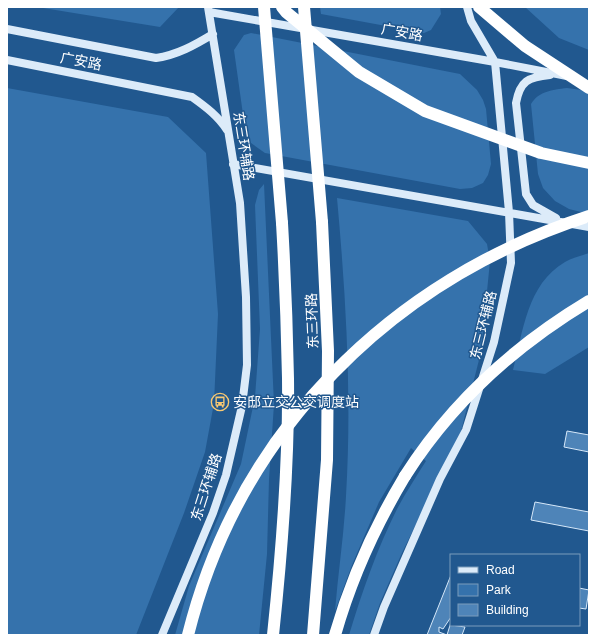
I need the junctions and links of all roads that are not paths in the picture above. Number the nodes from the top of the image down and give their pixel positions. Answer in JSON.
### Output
{"nodes":[{"id":1,"x":264,"y":7,"type":"edge"},
{"id":2,"x":282,"y":7,"type":"edge"},
{"id":3,"x":304,"y":7,"type":"edge"},
{"id":4,"x":467,"y":7,"type":"edge"},
{"id":5,"x":479,"y":7,"type":"edge"},
{"id":6,"x":209,"y":9,"type":"edge"},
{"id":7,"x":7,"y":29,"type":"edge"},
{"id":8,"x":213,"y":34,"type":"junction"},
{"id":9,"x":7,"y":60,"type":"edge"},
{"id":10,"x":495,"y":62,"type":"junction"},
{"id":11,"x":558,"y":75,"type":"junction"},
{"id":12,"x":589,"y":81,"type":"edge"},
{"id":13,"x":589,"y":88,"type":"edge"},
{"id":14,"x":230,"y":134,"type":"junction"},
{"id":15,"x":589,"y":163,"type":"edge"},
{"id":16,"x":233,"y":164,"type":"junction"},
{"id":17,"x":509,"y":212,"type":"junction"},
{"id":18,"x":589,"y":216,"type":"edge"},
{"id":19,"x":563,"y":222,"type":"junction"},
{"id":20,"x":589,"y":227,"type":"edge"},
{"id":21,"x":589,"y":301,"type":"edge"},
{"id":22,"x":162,"y":635,"type":"edge"},
{"id":23,"x":188,"y":635,"type":"edge"},
{"id":24,"x":273,"y":635,"type":"edge"},
{"id":25,"x":313,"y":635,"type":"edge"},
{"id":26,"x":335,"y":635,"type":"edge"},
{"id":27,"x":374,"y":635,"type":"edge"}],
"edges":[{"from":1,"to":24,"type":"highway","name":"东三环路","bridge":true},
{"from":2,"to":15,"type":"highway","bridge":true},
{"from":3,"to":25,"type":"highway","name":"东三环路","bridge":true},
{"from":4,"to":10,"type":"main road","name":"东三环辅路"},
{"from":5,"to":13,"type":"highway","bridge":true},
{"from":6,"to":8,"type":"main road","name":"东三环辅路"},
{"from":6,"to":10,"type":"main road","name":"广安路"},
{"from":7,"to":8,"type":"main road","name":"广安路"},
{"from":8,"to":14,"type":"main road","name":"东三环辅路"},
{"from":9,"to":14,"type":"main road","name":"广安路"},
{"from":10,"to":11,"type":"main road","name":"广安路"},
{"from":10,"to":17,"type":"main road","name":"东三环辅路"},
{"from":11,"to":12,"type":"main road","name":"广安路"},
{"from":11,"to":19,"type":"main road"},
{"from":14,"to":16,"type":"main road","name":"东三环辅路"},
{"from":16,"to":17,"type":"main road"},
{"from":16,"to":22,"type":"main road","name":"东三环辅路"},
{"from":17,"to":19,"type":"main road"},
{"from":17,"to":27,"type":"main road","name":"东三环辅路"},
{"from":18,"to":23,"type":"highway","bridge":true},
{"from":19,"to":20,"type":"main road"},
{"from":21,"to":26,"type":"highway","bridge":true}]}
